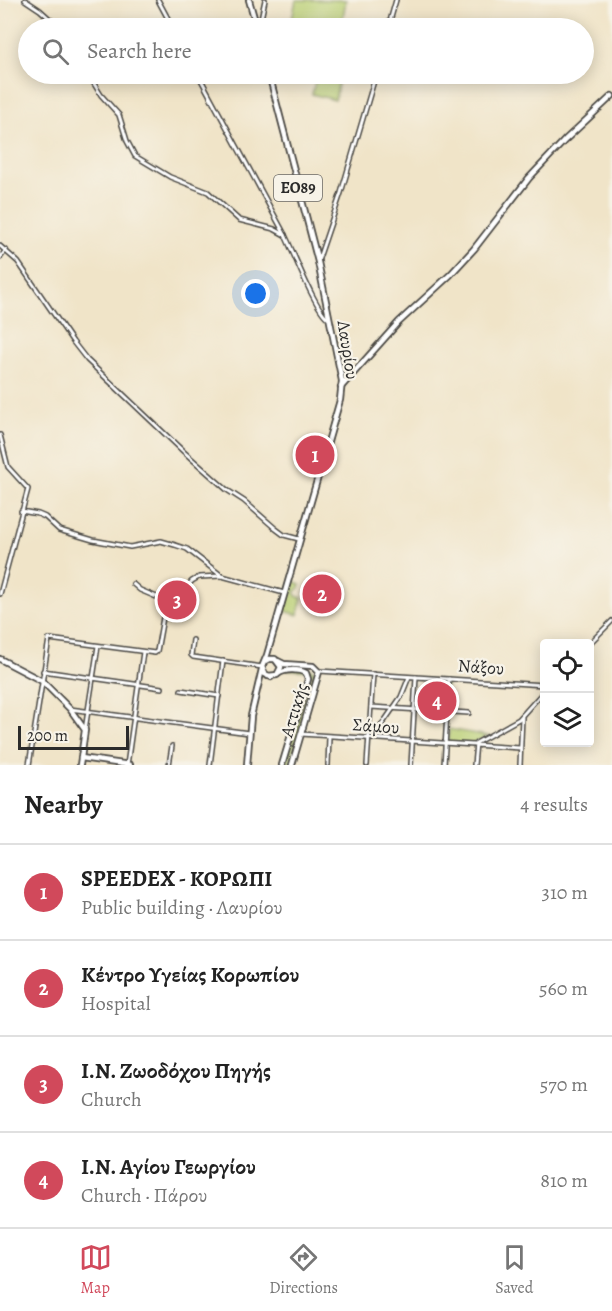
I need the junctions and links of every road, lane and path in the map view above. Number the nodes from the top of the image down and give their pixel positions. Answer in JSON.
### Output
{"nodes":[{"id":1,"x":25,"y":0,"type":"edge"},
{"id":2,"x":158,"y":0,"type":"edge"},
{"id":3,"x":249,"y":0,"type":"edge"},
{"id":4,"x":265,"y":0,"type":"edge"},
{"id":5,"x":389,"y":0,"type":"edge"},
{"id":6,"x":396,"y":1,"type":"edge"},
{"id":7,"x":49,"y":18,"type":"edge"},
{"id":8,"x":168,"y":18,"type":"edge"},
{"id":9,"x":255,"y":18,"type":"edge"},
{"id":10,"x":260,"y":18,"type":"edge"},
{"id":11,"x":391,"y":18,"type":"edge"},
{"id":12,"x":94,"y":84,"type":"edge"},
{"id":13,"x":203,"y":84,"type":"edge"},
{"id":14,"x":272,"y":84,"type":"edge"},
{"id":15,"x":373,"y":84,"type":"edge"},
{"id":16,"x":612,"y":96,"type":"edge"},
{"id":17,"x":285,"y":235,"type":"junction"},
{"id":18,"x":0,"y":246,"type":"edge"},
{"id":19,"x":6,"y":250,"type":"junction"},
{"id":20,"x":0,"y":258,"type":"edge"},
{"id":21,"x":318,"y":262,"type":"junction"},
{"id":22,"x":330,"y":319,"type":"junction"},
{"id":23,"x":341,"y":387,"type":"junction"},
{"id":24,"x":0,"y":435,"type":"edge"},
{"id":25,"x":21,"y":511,"type":"junction"},
{"id":26,"x":299,"y":539,"type":"junction"},
{"id":27,"x":222,"y":576,"type":"junction"},
{"id":28,"x":133,"y":584,"type":"dead end"},
{"id":29,"x":0,"y":594,"type":"edge"},
{"id":30,"x":284,"y":594,"type":"junction"},
{"id":31,"x":166,"y":601,"type":"junction"},
{"id":32,"x":612,"y":621,"type":"edge"},
{"id":33,"x":594,"y":639,"type":"edge"},
{"id":34,"x":193,"y":640,"type":"dead end"},
{"id":35,"x":269,"y":643,"type":"junction"},
{"id":36,"x":98,"y":646,"type":"junction"},
{"id":37,"x":143,"y":652,"type":"junction"},
{"id":38,"x":0,"y":659,"type":"edge"},
{"id":39,"x":276,"y":660,"type":"junction"},
{"id":40,"x":223,"y":661,"type":"junction"},
{"id":41,"x":262,"y":666,"type":"junction"},
{"id":42,"x":43,"y":671,"type":"junction"},
{"id":43,"x":319,"y":671,"type":"junction"},
{"id":44,"x":278,"y":674,"type":"junction"},
{"id":45,"x":373,"y":674,"type":"junction"},
{"id":46,"x":271,"y":677,"type":"junction"},
{"id":47,"x":409,"y":677,"type":"junction"},
{"id":48,"x":416,"y":677,"type":"junction"},
{"id":49,"x":93,"y":678,"type":"junction"},
{"id":50,"x":449,"y":679,"type":"junction"},
{"id":51,"x":42,"y":681,"type":"junction"},
{"id":52,"x":258,"y":682,"type":"junction"},
{"id":53,"x":138,"y":684,"type":"junction"},
{"id":54,"x":540,"y":685,"type":"edge"},
{"id":55,"x":162,"y":688,"type":"dead end"},
{"id":56,"x":181,"y":690,"type":"dead end"},
{"id":57,"x":542,"y":693,"type":"edge"},
{"id":58,"x":219,"y":696,"type":"junction"},
{"id":59,"x":370,"y":707,"type":"junction"},
{"id":60,"x":394,"y":707,"type":"junction"},
{"id":61,"x":70,"y":709,"type":"junction"},
{"id":62,"x":414,"y":709,"type":"junction"},
{"id":63,"x":88,"y":711,"type":"junction"},
{"id":64,"x":447,"y":711,"type":"junction"},
{"id":65,"x":469,"y":713,"type":"dead end"},
{"id":66,"x":133,"y":717,"type":"junction"},
{"id":67,"x":522,"y":717,"type":"junction"},
{"id":68,"x":215,"y":728,"type":"junction"},
{"id":69,"x":85,"y":730,"type":"junction"},
{"id":70,"x":249,"y":733,"type":"junction"},
{"id":71,"x":301,"y":734,"type":"junction"},
{"id":72,"x":329,"y":736,"type":"junction"},
{"id":73,"x":370,"y":739,"type":"junction"},
{"id":74,"x":413,"y":742,"type":"junction"},
{"id":75,"x":445,"y":744,"type":"junction"},
{"id":76,"x":172,"y":746,"type":"dead end"},
{"id":77,"x":475,"y":746,"type":"junction"},
{"id":78,"x":520,"y":748,"type":"junction"},
{"id":79,"x":81,"y":758,"type":"junction"},
{"id":80,"x":28,"y":765,"type":"edge"},
{"id":81,"x":80,"y":765,"type":"edge"},
{"id":82,"x":128,"y":765,"type":"edge"},
{"id":83,"x":169,"y":765,"type":"edge"},
{"id":84,"x":210,"y":765,"type":"edge"},
{"id":85,"x":247,"y":765,"type":"edge"},
{"id":86,"x":282,"y":765,"type":"edge"},
{"id":87,"x":292,"y":765,"type":"edge"},
{"id":88,"x":327,"y":765,"type":"edge"},
{"id":89,"x":367,"y":765,"type":"edge"},
{"id":90,"x":411,"y":765,"type":"edge"},
{"id":91,"x":444,"y":765,"type":"edge"},
{"id":92,"x":474,"y":765,"type":"edge"},
{"id":93,"x":520,"y":765,"type":"edge"}],
"edges":[{"from":1,"to":7,"type":"street"},
{"from":2,"to":8,"type":"street"},
{"from":3,"to":9,"type":"main road"},
{"from":4,"to":10,"type":"street"},
{"from":5,"to":6,"type":"street"},
{"from":6,"to":11,"type":"street"},
{"from":12,"to":17,"type":"street"},
{"from":13,"to":17,"type":"street"},
{"from":14,"to":21,"type":"main road","name":"Λαυρίου","number":"ΕΟ89"},
{"from":15,"to":21,"type":"street"},
{"from":16,"to":23,"type":"main road"},
{"from":17,"to":22,"type":"street"},
{"from":18,"to":19,"type":"street"},
{"from":19,"to":20,"type":"street"},
{"from":19,"to":26,"type":"street"},
{"from":21,"to":22,"type":"main road","name":"Λαυρίου","number":"ΕΟ89"},
{"from":22,"to":23,"type":"main road","name":"Λαυρίου","number":"ΕΟ89"},
{"from":23,"to":26,"type":"main road","name":"Λαυρίου","number":"ΕΟ89"},
{"from":24,"to":25,"type":"street"},
{"from":25,"to":27,"type":"street"},
{"from":25,"to":29,"type":"street"},
{"from":26,"to":30,"type":"main road","name":"Λαυρίου","number":"ΕΟ89"},
{"from":27,"to":30,"type":"street"},
{"from":27,"to":31,"type":"street"},
{"from":28,"to":31,"type":"street"},
{"from":30,"to":35,"type":"main road","name":"Λαυρίου","number":"ΕΟ89"},
{"from":31,"to":37,"type":"street"},
{"from":32,"to":33,"type":"street"},
{"from":34,"to":40,"type":"street"},
{"from":35,"to":39,"type":"main road"},
{"from":35,"to":41,"type":"main road","name":"Λαυρίου","number":"ΕΟ89"},
{"from":36,"to":37,"type":"street"},
{"from":36,"to":42,"type":"street"},
{"from":36,"to":49,"type":"street"},
{"from":37,"to":53,"type":"street"},
{"from":38,"to":51,"type":"main road"},
{"from":39,"to":41,"type":"main road"},
{"from":39,"to":43,"type":"main road","name":"Αττικής"},
{"from":39,"to":44,"type":"main road"},
{"from":40,"to":41,"type":"street"},
{"from":40,"to":58,"type":"street"},
{"from":41,"to":46,"type":"main road"},
{"from":41,"to":52,"type":"main road","number":"ΕΟ89"},
{"from":42,"to":49,"type":"street"},
{"from":42,"to":51,"type":"street"},
{"from":43,"to":45,"type":"street","name":"Νάξου"},
{"from":43,"to":71,"type":"main road","name":"Αττικής"},
{"from":44,"to":46,"type":"main road"},
{"from":44,"to":86,"type":"main road","name":"Αττικής"},
{"from":45,"to":47,"type":"street","name":"Νάξου"},
{"from":45,"to":59,"type":"street"},
{"from":46,"to":52,"type":"main road"},
{"from":47,"to":48,"type":"street","name":"Νάξου"},
{"from":47,"to":60,"type":"street"},
{"from":48,"to":50,"type":"street","name":"Νάξου"},
{"from":48,"to":62,"type":"street"},
{"from":49,"to":53,"type":"street"},
{"from":49,"to":63,"type":"street"},
{"from":50,"to":54,"type":"street","name":"Νάξου"},
{"from":50,"to":64,"type":"street"},
{"from":51,"to":61,"type":"main road"},
{"from":51,"to":80,"type":"street"},
{"from":52,"to":70,"type":"main road","number":"ΕΟ89"},
{"from":53,"to":55,"type":"street"},
{"from":53,"to":66,"type":"street"},
{"from":56,"to":58,"type":"street"},
{"from":57,"to":67,"type":"street"},
{"from":58,"to":68,"type":"street"},
{"from":59,"to":60,"type":"street"},
{"from":59,"to":73,"type":"street"},
{"from":60,"to":62,"type":"street"},
{"from":60,"to":73,"type":"street"},
{"from":61,"to":63,"type":"street"},
{"from":61,"to":69,"type":"main road"},
{"from":62,"to":64,"type":"street"},
{"from":62,"to":74,"type":"street"},
{"from":63,"to":66,"type":"street"},
{"from":63,"to":69,"type":"street"},
{"from":64,"to":65,"type":"street"},
{"from":64,"to":75,"type":"street"},
{"from":66,"to":68,"type":"street"},
{"from":66,"to":82,"type":"street"},
{"from":67,"to":77,"type":"street"},
{"from":67,"to":78,"type":"street"},
{"from":68,"to":70,"type":"street"},
{"from":68,"to":84,"type":"street"},
{"from":69,"to":79,"type":"main road"},
{"from":70,"to":85,"type":"main road","number":"ΕΟ89"},
{"from":71,"to":72,"type":"street","name":"Σάμου"},
{"from":71,"to":87,"type":"main road","name":"Αττικής"},
{"from":72,"to":73,"type":"street","name":"Σάμου"},
{"from":72,"to":88,"type":"street"},
{"from":73,"to":74,"type":"street","name":"Σάμου"},
{"from":73,"to":89,"type":"street"},
{"from":74,"to":75,"type":"street","name":"Σάμου"},
{"from":74,"to":90,"type":"street"},
{"from":75,"to":77,"type":"street","name":"Σάμου"},
{"from":75,"to":91,"type":"street"},
{"from":76,"to":83,"type":"street"},
{"from":77,"to":78,"type":"street","name":"Σάμου"},
{"from":77,"to":92,"type":"street"},
{"from":78,"to":93,"type":"street"},
{"from":79,"to":81,"type":"main road"},
{"from":79,"to":82,"type":"main road"}]}
